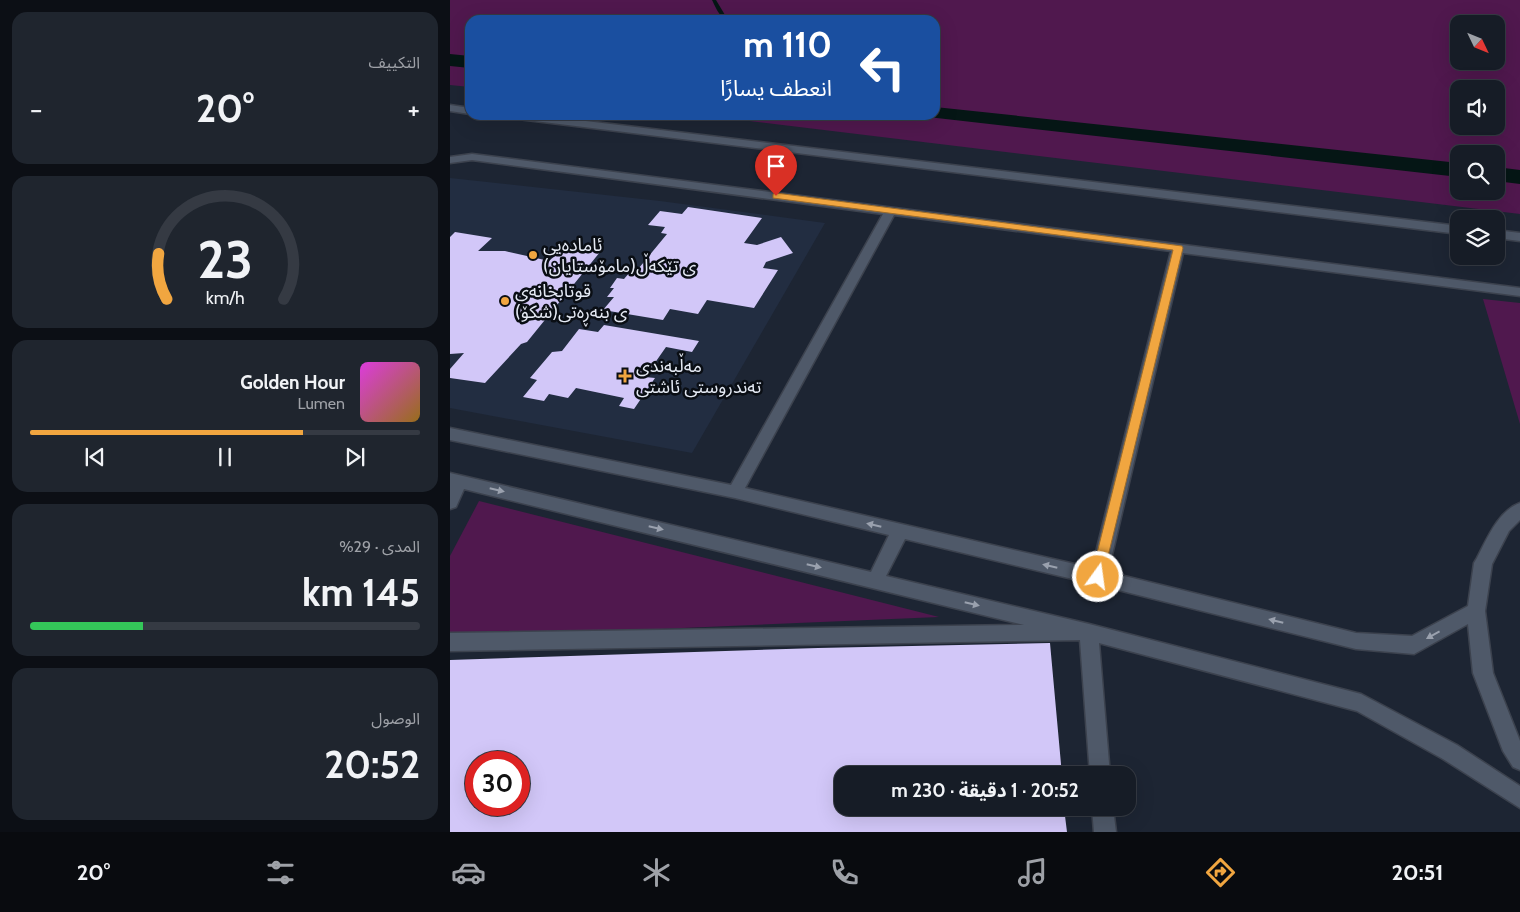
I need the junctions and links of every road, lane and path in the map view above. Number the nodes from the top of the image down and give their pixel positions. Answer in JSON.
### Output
{"nodes":[{"id":1,"x":450,"y":108,"type":"edge"},
{"id":2,"x":465,"y":110,"type":"edge"},
{"id":3,"x":551,"y":120,"type":"edge"},
{"id":4,"x":450,"y":156,"type":"edge"},
{"id":5,"x":465,"y":157,"type":"junction"},
{"id":6,"x":450,"y":160,"type":"edge"},
{"id":7,"x":890,"y":211,"type":"junction"},
{"id":8,"x":1450,"y":229,"type":"edge"},
{"id":9,"x":1505,"y":235,"type":"edge"},
{"id":10,"x":1520,"y":237,"type":"edge"},
{"id":11,"x":1178,"y":248,"type":"junction"},
{"id":12,"x":1520,"y":292,"type":"edge"},
{"id":13,"x":450,"y":434,"type":"edge"},
{"id":14,"x":455,"y":480,"type":"edge"},
{"id":15,"x":735,"y":492,"type":"junction"},
{"id":16,"x":450,"y":502,"type":"edge"},
{"id":17,"x":1520,"y":510,"type":"edge"},
{"id":18,"x":900,"y":531,"type":"junction"},
{"id":19,"x":1098,"y":577,"type":"junction"},
{"id":20,"x":876,"y":581,"type":"junction"},
{"id":21,"x":1476,"y":611,"type":"junction"},
{"id":22,"x":1089,"y":632,"type":"junction"},
{"id":23,"x":450,"y":642,"type":"edge"},
{"id":24,"x":1520,"y":760,"type":"edge"},
{"id":25,"x":1099,"y":766,"type":"edge"},
{"id":26,"x":1520,"y":798,"type":"edge"},
{"id":27,"x":1103,"y":816,"type":"edge"},
{"id":28,"x":1104,"y":832,"type":"edge"}],
"edges":[{"from":1,"to":2,"type":"street"},
{"from":3,"to":8,"type":"street"},
{"from":4,"to":5,"type":"street"},
{"from":5,"to":6,"type":"street"},
{"from":5,"to":7,"type":"street"},
{"from":7,"to":11,"type":"street"},
{"from":7,"to":15,"type":"street"},
{"from":9,"to":10,"type":"street"},
{"from":11,"to":12,"type":"street"},
{"from":11,"to":19,"type":"street"},
{"from":13,"to":15,"type":"street"},
{"from":14,"to":16,"type":"street"},
{"from":14,"to":20,"type":"street","one_way":true},
{"from":18,"to":15,"type":"street","one_way":true},
{"from":17,"to":21,"type":"street"},
{"from":19,"to":18,"type":"street","one_way":true},
{"from":18,"to":20,"type":"street"},
{"from":21,"to":19,"type":"street","one_way":true},
{"from":20,"to":22,"type":"street","one_way":true},
{"from":21,"to":24,"type":"street"},
{"from":22,"to":23,"type":"street"},
{"from":22,"to":25,"type":"street"},
{"from":22,"to":26,"type":"street"},
{"from":27,"to":28,"type":"street"}]}
